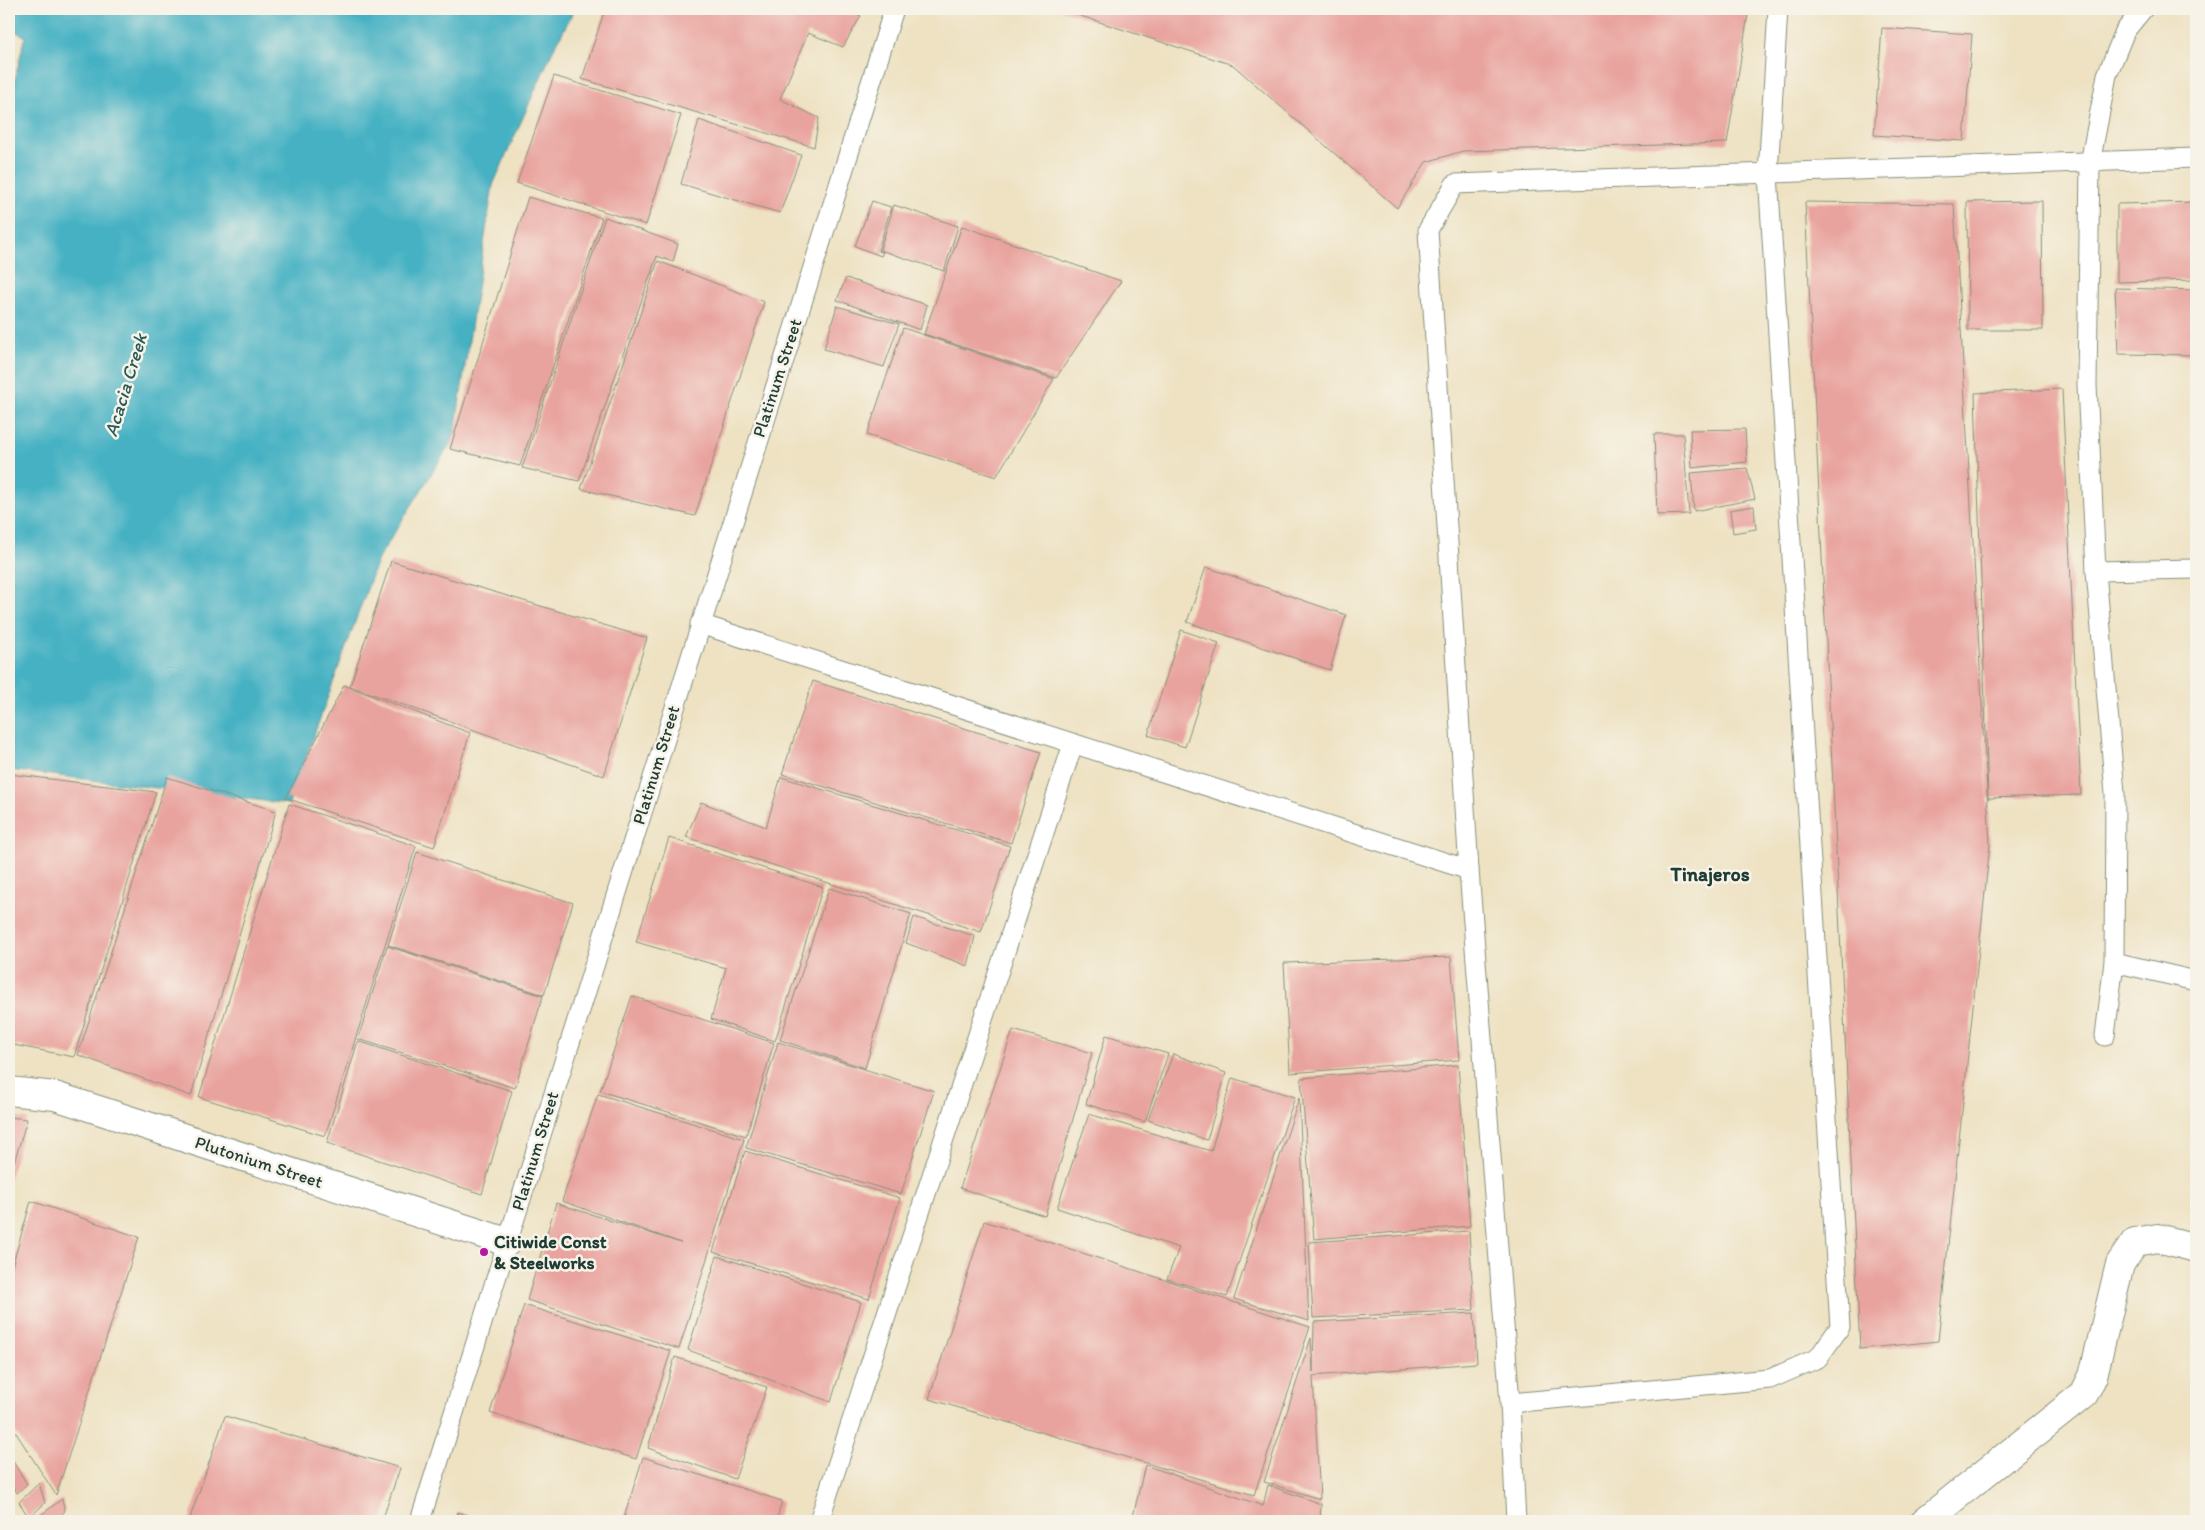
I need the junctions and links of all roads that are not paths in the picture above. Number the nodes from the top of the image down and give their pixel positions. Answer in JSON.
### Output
{"nodes":[{"id":1,"x":894,"y":9,"type":"edge"},
{"id":2,"x":1778,"y":9,"type":"edge"},
{"id":3,"x":2143,"y":9,"type":"edge"},
{"id":4,"x":2196,"y":158,"type":"edge"},
{"id":5,"x":2090,"y":163,"type":"junction"},
{"id":6,"x":1768,"y":174,"type":"junction"},
{"id":7,"x":2196,"y":569,"type":"edge"},
{"id":8,"x":2096,"y":571,"type":"junction"},
{"id":9,"x":700,"y":624,"type":"junction"},
{"id":10,"x":1073,"y":744,"type":"junction"},
{"id":11,"x":1469,"y":870,"type":"junction"},
{"id":12,"x":2114,"y":962,"type":"junction"},
{"id":13,"x":2196,"y":981,"type":"edge"},
{"id":14,"x":2105,"y":1036,"type":"dead end"},
{"id":15,"x":9,"y":1091,"type":"edge"},
{"id":16,"x":507,"y":1242,"type":"junction"},
{"id":17,"x":2196,"y":1248,"type":"edge"},
{"id":18,"x":1510,"y":1403,"type":"junction"},
{"id":19,"x":420,"y":1521,"type":"edge"},
{"id":20,"x":819,"y":1521,"type":"edge"},
{"id":21,"x":1516,"y":1521,"type":"edge"},
{"id":22,"x":1925,"y":1521,"type":"edge"}],
"edges":[{"from":1,"to":9,"type":"lane","name":"Platinum Street"},
{"from":2,"to":6,"type":"lane"},
{"from":3,"to":5,"type":"lane"},
{"from":4,"to":5,"type":"lane"},
{"from":5,"to":6,"type":"lane"},
{"from":5,"to":8,"type":"lane"},
{"from":6,"to":11,"type":"lane"},
{"from":6,"to":18,"type":"lane"},
{"from":7,"to":8,"type":"lane"},
{"from":8,"to":12,"type":"lane"},
{"from":9,"to":10,"type":"lane"},
{"from":9,"to":16,"type":"lane","name":"Platinum Street"},
{"from":10,"to":11,"type":"lane"},
{"from":10,"to":20,"type":"lane"},
{"from":11,"to":18,"type":"lane"},
{"from":12,"to":13,"type":"lane"},
{"from":12,"to":14,"type":"lane"},
{"from":15,"to":16,"type":"street","name":"Plutonium Street"},
{"from":16,"to":19,"type":"lane","name":"Platinum Street"},
{"from":17,"to":22,"type":"street"},
{"from":18,"to":21,"type":"lane"}]}
